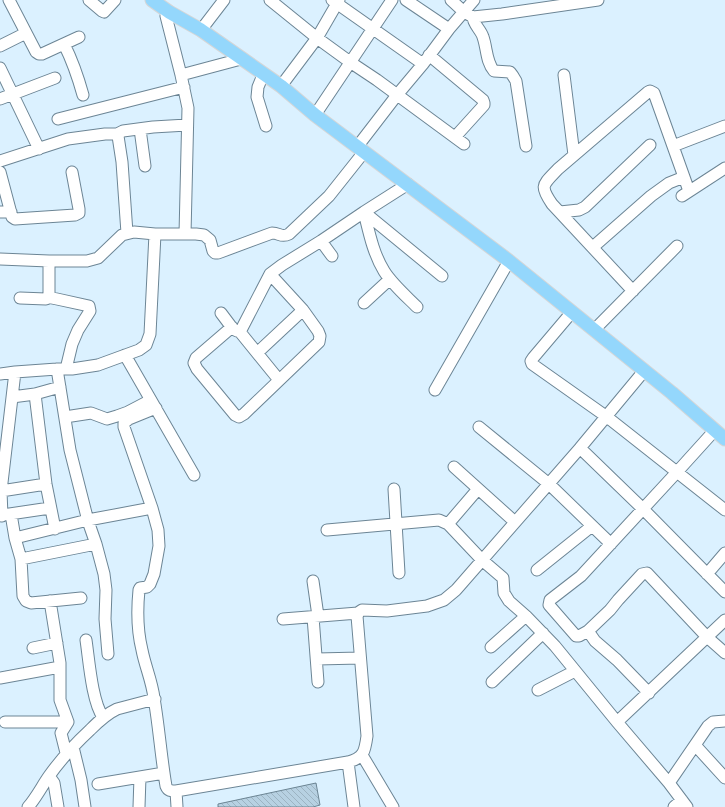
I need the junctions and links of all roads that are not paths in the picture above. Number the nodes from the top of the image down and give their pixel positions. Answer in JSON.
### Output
{"nodes":[{"id":1,"x":9,"y":0,"type":"edge"},
{"id":2,"x":89,"y":0,"type":"edge"},
{"id":3,"x":115,"y":0,"type":"edge"},
{"id":4,"x":152,"y":0,"type":"edge"},
{"id":5,"x":224,"y":0,"type":"edge"},
{"id":6,"x":392,"y":0,"type":"edge"},
{"id":7,"x":406,"y":0,"type":"edge"},
{"id":8,"x":451,"y":0,"type":"edge"},
{"id":9,"x":474,"y":0,"type":"edge"},
{"id":10,"x":598,"y":0,"type":"edge"},
{"id":11,"x":336,"y":1,"type":"edge"},
{"id":12,"x":577,"y":1,"type":"edge"},
{"id":13,"x":277,"y":2,"type":"edge"},
{"id":14,"x":548,"y":3,"type":"edge"},
{"id":15,"x":169,"y":12,"type":"junction"},
{"id":16,"x":469,"y":14,"type":"junction"},
{"id":17,"x":372,"y":28,"type":"junction"},
{"id":18,"x":201,"y":30,"type":"junction"},
{"id":19,"x":449,"y":30,"type":"junction"},
{"id":20,"x":26,"y":33,"type":"junction"},
{"id":21,"x":79,"y":37,"type":"dead end"},
{"id":22,"x":317,"y":38,"type":"junction"},
{"id":23,"x":64,"y":44,"type":"junction"},
{"id":24,"x":0,"y":46,"type":"edge"},
{"id":25,"x":241,"y":59,"type":"junction"},
{"id":26,"x":426,"y":60,"type":"junction"},
{"id":27,"x":350,"y":62,"type":"junction"},
{"id":28,"x":0,"y":68,"type":"edge"},
{"id":29,"x":564,"y":74,"type":"dead end"},
{"id":30,"x":181,"y":75,"type":"junction"},
{"id":31,"x":263,"y":75,"type":"junction"},
{"id":32,"x":55,"y":78,"type":"dead end"},
{"id":33,"x":281,"y":86,"type":"junction"},
{"id":34,"x":184,"y":87,"type":"junction"},
{"id":35,"x":12,"y":94,"type":"junction"},
{"id":36,"x":82,"y":95,"type":"dead end"},
{"id":37,"x":397,"y":95,"type":"junction"},
{"id":38,"x":0,"y":99,"type":"edge"},
{"id":39,"x":315,"y":115,"type":"junction"},
{"id":40,"x":58,"y":118,"type":"dead end"},
{"id":41,"x":187,"y":125,"type":"junction"},
{"id":42,"x":266,"y":126,"type":"dead end"},
{"id":43,"x":722,"y":127,"type":"edge"},
{"id":44,"x":140,"y":129,"type":"junction"},
{"id":45,"x":117,"y":134,"type":"junction"},
{"id":46,"x":725,"y":138,"type":"edge"},
{"id":47,"x":650,"y":145,"type":"dead end"},
{"id":48,"x":526,"y":146,"type":"dead end"},
{"id":49,"x":673,"y":146,"type":"junction"},
{"id":50,"x":39,"y":148,"type":"junction"},
{"id":51,"x":360,"y":149,"type":"junction"},
{"id":52,"x":574,"y":155,"type":"junction"},
{"id":53,"x":0,"y":162,"type":"edge"},
{"id":54,"x":145,"y":166,"type":"dead end"},
{"id":55,"x":725,"y":168,"type":"edge"},
{"id":56,"x":0,"y":172,"type":"edge"},
{"id":57,"x":72,"y":172,"type":"dead end"},
{"id":58,"x":684,"y":177,"type":"junction"},
{"id":59,"x":408,"y":184,"type":"junction"},
{"id":60,"x":5,"y":212,"type":"edge"},
{"id":61,"x":364,"y":212,"type":"junction"},
{"id":62,"x":560,"y":212,"type":"junction"},
{"id":63,"x":127,"y":233,"type":"junction"},
{"id":64,"x":155,"y":234,"type":"junction"},
{"id":65,"x":185,"y":234,"type":"junction"},
{"id":66,"x":321,"y":241,"type":"junction"},
{"id":67,"x":677,"y":246,"type":"dead end"},
{"id":68,"x":592,"y":247,"type":"junction"},
{"id":69,"x":332,"y":256,"type":"dead end"},
{"id":70,"x":0,"y":259,"type":"edge"},
{"id":71,"x":508,"y":260,"type":"junction"},
{"id":72,"x":49,"y":261,"type":"junction"},
{"id":73,"x":270,"y":274,"type":"junction"},
{"id":74,"x":442,"y":276,"type":"dead end"},
{"id":75,"x":390,"y":279,"type":"junction"},
{"id":76,"x":633,"y":291,"type":"junction"},
{"id":77,"x":51,"y":297,"type":"junction"},
{"id":78,"x":20,"y":298,"type":"dead end"},
{"id":79,"x":364,"y":302,"type":"dead end"},
{"id":80,"x":417,"y":307,"type":"dead end"},
{"id":81,"x":304,"y":310,"type":"junction"},
{"id":82,"x":572,"y":312,"type":"junction"},
{"id":83,"x":221,"y":313,"type":"dead end"},
{"id":84,"x":236,"y":330,"type":"junction"},
{"id":85,"x":594,"y":330,"type":"junction"},
{"id":86,"x":256,"y":352,"type":"junction"},
{"id":87,"x":125,"y":355,"type":"junction"},
{"id":88,"x":62,"y":369,"type":"junction"},
{"id":89,"x":644,"y":371,"type":"junction"},
{"id":90,"x":16,"y":372,"type":"junction"},
{"id":91,"x":0,"y":374,"type":"edge"},
{"id":92,"x":280,"y":380,"type":"junction"},
{"id":93,"x":60,"y":387,"type":"junction"},
{"id":94,"x":435,"y":390,"type":"dead end"},
{"id":95,"x":35,"y":394,"type":"junction"},
{"id":96,"x":12,"y":397,"type":"junction"},
{"id":97,"x":153,"y":404,"type":"junction"},
{"id":98,"x":65,"y":417,"type":"junction"},
{"id":99,"x":606,"y":417,"type":"junction"},
{"id":100,"x":479,"y":427,"type":"dead end"},
{"id":101,"x":715,"y":430,"type":"junction"},
{"id":102,"x":725,"y":439,"type":"edge"},
{"id":103,"x":580,"y":448,"type":"junction"},
{"id":104,"x":454,"y":467,"type":"dead end"},
{"id":105,"x":677,"y":472,"type":"junction"},
{"id":106,"x":194,"y":475,"type":"dead end"},
{"id":107,"x":46,"y":484,"type":"junction"},
{"id":108,"x":549,"y":484,"type":"junction"},
{"id":109,"x":394,"y":489,"type":"dead end"},
{"id":110,"x":478,"y":489,"type":"junction"},
{"id":111,"x":1,"y":493,"type":"edge"},
{"id":112,"x":50,"y":508,"type":"junction"},
{"id":113,"x":152,"y":508,"type":"junction"},
{"id":114,"x":643,"y":509,"type":"junction"},
{"id":115,"x":725,"y":510,"type":"edge"},
{"id":116,"x":4,"y":515,"type":"edge"},
{"id":117,"x":88,"y":520,"type":"junction"},
{"id":118,"x":515,"y":522,"type":"junction"},
{"id":119,"x":396,"y":524,"type":"junction"},
{"id":120,"x":448,"y":524,"type":"junction"},
{"id":121,"x":592,"y":526,"type":"junction"},
{"id":122,"x":55,"y":529,"type":"junction"},
{"id":123,"x":327,"y":530,"type":"dead end"},
{"id":124,"x":15,"y":538,"type":"junction"},
{"id":125,"x":96,"y":544,"type":"junction"},
{"id":126,"x":611,"y":544,"type":"junction"},
{"id":127,"x":725,"y":553,"type":"edge"},
{"id":128,"x":21,"y":559,"type":"junction"},
{"id":129,"x":482,"y":560,"type":"junction"},
{"id":130,"x":537,"y":570,"type":"dead end"},
{"id":131,"x":400,"y":573,"type":"dead end"},
{"id":132,"x":707,"y":574,"type":"junction"},
{"id":133,"x":313,"y":582,"type":"dead end"},
{"id":134,"x":725,"y":592,"type":"edge"},
{"id":135,"x":81,"y":598,"type":"dead end"},
{"id":136,"x":50,"y":601,"type":"junction"},
{"id":137,"x":358,"y":614,"type":"junction"},
{"id":138,"x":316,"y":616,"type":"junction"},
{"id":139,"x":526,"y":616,"type":"junction"},
{"id":140,"x":283,"y":619,"type":"dead end"},
{"id":141,"x":725,"y":620,"type":"edge"},
{"id":142,"x":588,"y":631,"type":"junction"},
{"id":143,"x":543,"y":633,"type":"junction"},
{"id":144,"x":707,"y":637,"type":"junction"},
{"id":145,"x":86,"y":640,"type":"dead end"},
{"id":146,"x":57,"y":643,"type":"junction"},
{"id":147,"x":491,"y":647,"type":"dead end"},
{"id":148,"x":33,"y":648,"type":"dead end"},
{"id":149,"x":725,"y":653,"type":"edge"},
{"id":150,"x":108,"y":654,"type":"dead end"},
{"id":151,"x":360,"y":658,"type":"junction"},
{"id":152,"x":317,"y":659,"type":"junction"},
{"id":153,"x":60,"y":667,"type":"junction"},
{"id":154,"x":575,"y":671,"type":"junction"},
{"id":155,"x":0,"y":678,"type":"edge"},
{"id":156,"x":318,"y":682,"type":"dead end"},
{"id":157,"x":492,"y":682,"type":"dead end"},
{"id":158,"x":538,"y":690,"type":"dead end"},
{"id":159,"x":649,"y":693,"type":"junction"},
{"id":160,"x":155,"y":699,"type":"junction"},
{"id":161,"x":103,"y":717,"type":"junction"},
{"id":162,"x":725,"y":721,"type":"edge"},
{"id":163,"x":5,"y":722,"type":"dead end"},
{"id":164,"x":68,"y":722,"type":"junction"},
{"id":165,"x":617,"y":722,"type":"junction"},
{"id":166,"x":695,"y":745,"type":"junction"},
{"id":167,"x":70,"y":750,"type":"junction"},
{"id":168,"x":362,"y":755,"type":"junction"},
{"id":169,"x":348,"y":762,"type":"junction"},
{"id":170,"x":164,"y":773,"type":"junction"},
{"id":171,"x":49,"y":776,"type":"junction"},
{"id":172,"x":140,"y":777,"type":"junction"},
{"id":173,"x":725,"y":778,"type":"edge"},
{"id":174,"x":669,"y":783,"type":"junction"},
{"id":175,"x":98,"y":784,"type":"dead end"},
{"id":176,"x":176,"y":791,"type":"junction"},
{"id":177,"x":34,"y":804,"type":"edge"},
{"id":178,"x":681,"y":805,"type":"edge"},
{"id":179,"x":58,"y":807,"type":"edge"},
{"id":180,"x":85,"y":807,"type":"edge"},
{"id":181,"x":139,"y":807,"type":"edge"},
{"id":182,"x":177,"y":807,"type":"edge"},
{"id":183,"x":354,"y":807,"type":"edge"},
{"id":184,"x":393,"y":807,"type":"edge"}],
"edges":[{"from":1,"to":20,"type":"street"},
{"from":2,"to":3,"type":"street"},
{"from":4,"to":15,"type":"main road"},
{"from":5,"to":18,"type":"street"},
{"from":6,"to":17,"type":"street"},
{"from":7,"to":19,"type":"street"},
{"from":8,"to":16,"type":"street"},
{"from":9,"to":16,"type":"street"},
{"from":10,"to":12,"type":"street"},
{"from":11,"to":17,"type":"street"},
{"from":11,"to":22,"type":"street"},
{"from":12,"to":14,"type":"street"},
{"from":13,"to":22,"type":"street"},
{"from":14,"to":16,"type":"street"},
{"from":15,"to":18,"type":"main road"},
{"from":15,"to":30,"type":"street"},
{"from":16,"to":19,"type":"street"},
{"from":16,"to":48,"type":"street"},
{"from":17,"to":26,"type":"street"},
{"from":17,"to":27,"type":"street"},
{"from":18,"to":25,"type":"main road"},
{"from":19,"to":26,"type":"street"},
{"from":20,"to":23,"type":"street"},
{"from":20,"to":24,"type":"street"},
{"from":21,"to":23,"type":"street"},
{"from":22,"to":27,"type":"street"},
{"from":22,"to":33,"type":"street"},
{"from":23,"to":36,"type":"street"},
{"from":25,"to":30,"type":"street"},
{"from":25,"to":31,"type":"main road"},
{"from":26,"to":37,"type":"street"},
{"from":26,"to":37,"type":"street"},
{"from":27,"to":37,"type":"street"},
{"from":27,"to":39,"type":"street"},
{"from":28,"to":35,"type":"street"},
{"from":29,"to":52,"type":"street"},
{"from":30,"to":34,"type":"street"},
{"from":31,"to":33,"type":"main road"},
{"from":31,"to":42,"type":"street"},
{"from":32,"to":35,"type":"street"},
{"from":33,"to":39,"type":"main road"},
{"from":34,"to":40,"type":"street"},
{"from":34,"to":41,"type":"street"},
{"from":35,"to":38,"type":"street"},
{"from":35,"to":50,"type":"street"},
{"from":37,"to":51,"type":"street"},
{"from":39,"to":51,"type":"main road"},
{"from":41,"to":44,"type":"street"},
{"from":41,"to":65,"type":"street"},
{"from":43,"to":46,"type":"street"},
{"from":43,"to":49,"type":"street"},
{"from":44,"to":45,"type":"street"},
{"from":44,"to":54,"type":"street"},
{"from":45,"to":50,"type":"street"},
{"from":45,"to":63,"type":"street"},
{"from":47,"to":62,"type":"street"},
{"from":49,"to":52,"type":"street"},
{"from":49,"to":58,"type":"street"},
{"from":50,"to":53,"type":"street"},
{"from":51,"to":59,"type":"main road"},
{"from":51,"to":65,"type":"street"},
{"from":52,"to":62,"type":"street"},
{"from":55,"to":58,"type":"street"},
{"from":56,"to":60,"type":"street"},
{"from":57,"to":60,"type":"street"},
{"from":58,"to":68,"type":"street"},
{"from":59,"to":61,"type":"street"},
{"from":59,"to":71,"type":"main road"},
{"from":61,"to":66,"type":"street"},
{"from":61,"to":74,"type":"street"},
{"from":61,"to":75,"type":"street"},
{"from":62,"to":68,"type":"street"},
{"from":63,"to":64,"type":"street"},
{"from":63,"to":72,"type":"street"},
{"from":64,"to":65,"type":"street"},
{"from":64,"to":87,"type":"street"},
{"from":66,"to":69,"type":"street"},
{"from":66,"to":73,"type":"street"},
{"from":67,"to":76,"type":"street"},
{"from":68,"to":76,"type":"street"},
{"from":70,"to":72,"type":"street"},
{"from":71,"to":82,"type":"main road"},
{"from":71,"to":94,"type":"street"},
{"from":72,"to":77,"type":"street"},
{"from":73,"to":81,"type":"street"},
{"from":73,"to":84,"type":"street"},
{"from":75,"to":79,"type":"street"},
{"from":75,"to":80,"type":"street"},
{"from":76,"to":85,"type":"street"},
{"from":77,"to":78,"type":"street"},
{"from":77,"to":88,"type":"street"},
{"from":81,"to":86,"type":"street"},
{"from":81,"to":92,"type":"street"},
{"from":82,"to":85,"type":"main road"},
{"from":82,"to":99,"type":"street"},
{"from":83,"to":84,"type":"street"},
{"from":84,"to":86,"type":"street"},
{"from":84,"to":92,"type":"street"},
{"from":85,"to":89,"type":"main road"},
{"from":86,"to":92,"type":"street"},
{"from":87,"to":88,"type":"street"},
{"from":87,"to":97,"type":"street"},
{"from":88,"to":90,"type":"street"},
{"from":88,"to":93,"type":"street"},
{"from":89,"to":99,"type":"street"},
{"from":89,"to":101,"type":"main road"},
{"from":90,"to":91,"type":"street"},
{"from":90,"to":96,"type":"street"},
{"from":93,"to":95,"type":"street"},
{"from":93,"to":98,"type":"street"},
{"from":95,"to":96,"type":"street"},
{"from":95,"to":107,"type":"street"},
{"from":96,"to":111,"type":"street"},
{"from":97,"to":98,"type":"street"},
{"from":97,"to":106,"type":"street"},
{"from":97,"to":113,"type":"street"},
{"from":98,"to":117,"type":"street"},
{"from":99,"to":103,"type":"street"},
{"from":99,"to":105,"type":"street"},
{"from":100,"to":108,"type":"street"},
{"from":101,"to":102,"type":"main road"},
{"from":101,"to":105,"type":"street"},
{"from":103,"to":108,"type":"street"},
{"from":103,"to":114,"type":"street"},
{"from":104,"to":110,"type":"street"},
{"from":105,"to":114,"type":"street"},
{"from":105,"to":115,"type":"street"},
{"from":107,"to":111,"type":"street"},
{"from":107,"to":112,"type":"street"},
{"from":108,"to":118,"type":"street"},
{"from":108,"to":121,"type":"street"},
{"from":109,"to":119,"type":"street"},
{"from":110,"to":118,"type":"street"},
{"from":110,"to":120,"type":"street"},
{"from":111,"to":116,"type":"street"},
{"from":112,"to":116,"type":"street"},
{"from":112,"to":122,"type":"street"},
{"from":113,"to":117,"type":"street"},
{"from":113,"to":160,"type":"street"},
{"from":114,"to":126,"type":"street"},
{"from":114,"to":132,"type":"street"},
{"from":116,"to":124,"type":"street"},
{"from":117,"to":122,"type":"street"},
{"from":117,"to":125,"type":"street"},
{"from":118,"to":129,"type":"street"},
{"from":119,"to":120,"type":"street"},
{"from":119,"to":123,"type":"street"},
{"from":119,"to":131,"type":"street"},
{"from":120,"to":129,"type":"street"},
{"from":121,"to":126,"type":"street"},
{"from":121,"to":130,"type":"street"},
{"from":122,"to":124,"type":"street"},
{"from":124,"to":128,"type":"street"},
{"from":125,"to":128,"type":"street"},
{"from":125,"to":150,"type":"street"},
{"from":126,"to":142,"type":"street"},
{"from":127,"to":132,"type":"street"},
{"from":128,"to":136,"type":"street"},
{"from":129,"to":137,"type":"street"},
{"from":129,"to":139,"type":"street"},
{"from":132,"to":134,"type":"street"},
{"from":133,"to":138,"type":"street"},
{"from":135,"to":136,"type":"street"},
{"from":136,"to":146,"type":"street"},
{"from":137,"to":138,"type":"street"},
{"from":137,"to":151,"type":"street"},
{"from":138,"to":140,"type":"street"},
{"from":138,"to":152,"type":"street"},
{"from":139,"to":143,"type":"street"},
{"from":139,"to":147,"type":"street"},
{"from":141,"to":144,"type":"street"},
{"from":142,"to":144,"type":"street"},
{"from":142,"to":159,"type":"street"},
{"from":143,"to":154,"type":"street"},
{"from":143,"to":157,"type":"street"},
{"from":144,"to":149,"type":"street"},
{"from":144,"to":159,"type":"street"},
{"from":145,"to":161,"type":"street"},
{"from":146,"to":148,"type":"street"},
{"from":146,"to":153,"type":"street"},
{"from":151,"to":152,"type":"street"},
{"from":151,"to":168,"type":"street"},
{"from":152,"to":156,"type":"street"},
{"from":153,"to":155,"type":"street"},
{"from":153,"to":164,"type":"street"},
{"from":154,"to":158,"type":"street"},
{"from":154,"to":165,"type":"street"},
{"from":159,"to":165,"type":"street"},
{"from":160,"to":161,"type":"street"},
{"from":160,"to":170,"type":"street"},
{"from":161,"to":167,"type":"street"},
{"from":162,"to":166,"type":"street"},
{"from":163,"to":164,"type":"street"},
{"from":164,"to":167,"type":"street"},
{"from":165,"to":174,"type":"street"},
{"from":166,"to":173,"type":"street"},
{"from":166,"to":174,"type":"street"},
{"from":167,"to":171,"type":"street"},
{"from":167,"to":180,"type":"street"},
{"from":168,"to":169,"type":"street"},
{"from":168,"to":184,"type":"street"},
{"from":169,"to":176,"type":"street"},
{"from":169,"to":183,"type":"street"},
{"from":170,"to":172,"type":"street"},
{"from":170,"to":176,"type":"street"},
{"from":171,"to":177,"type":"street"},
{"from":171,"to":179,"type":"street"},
{"from":172,"to":175,"type":"street"},
{"from":172,"to":181,"type":"street"},
{"from":174,"to":178,"type":"street"},
{"from":176,"to":182,"type":"street"}]}
